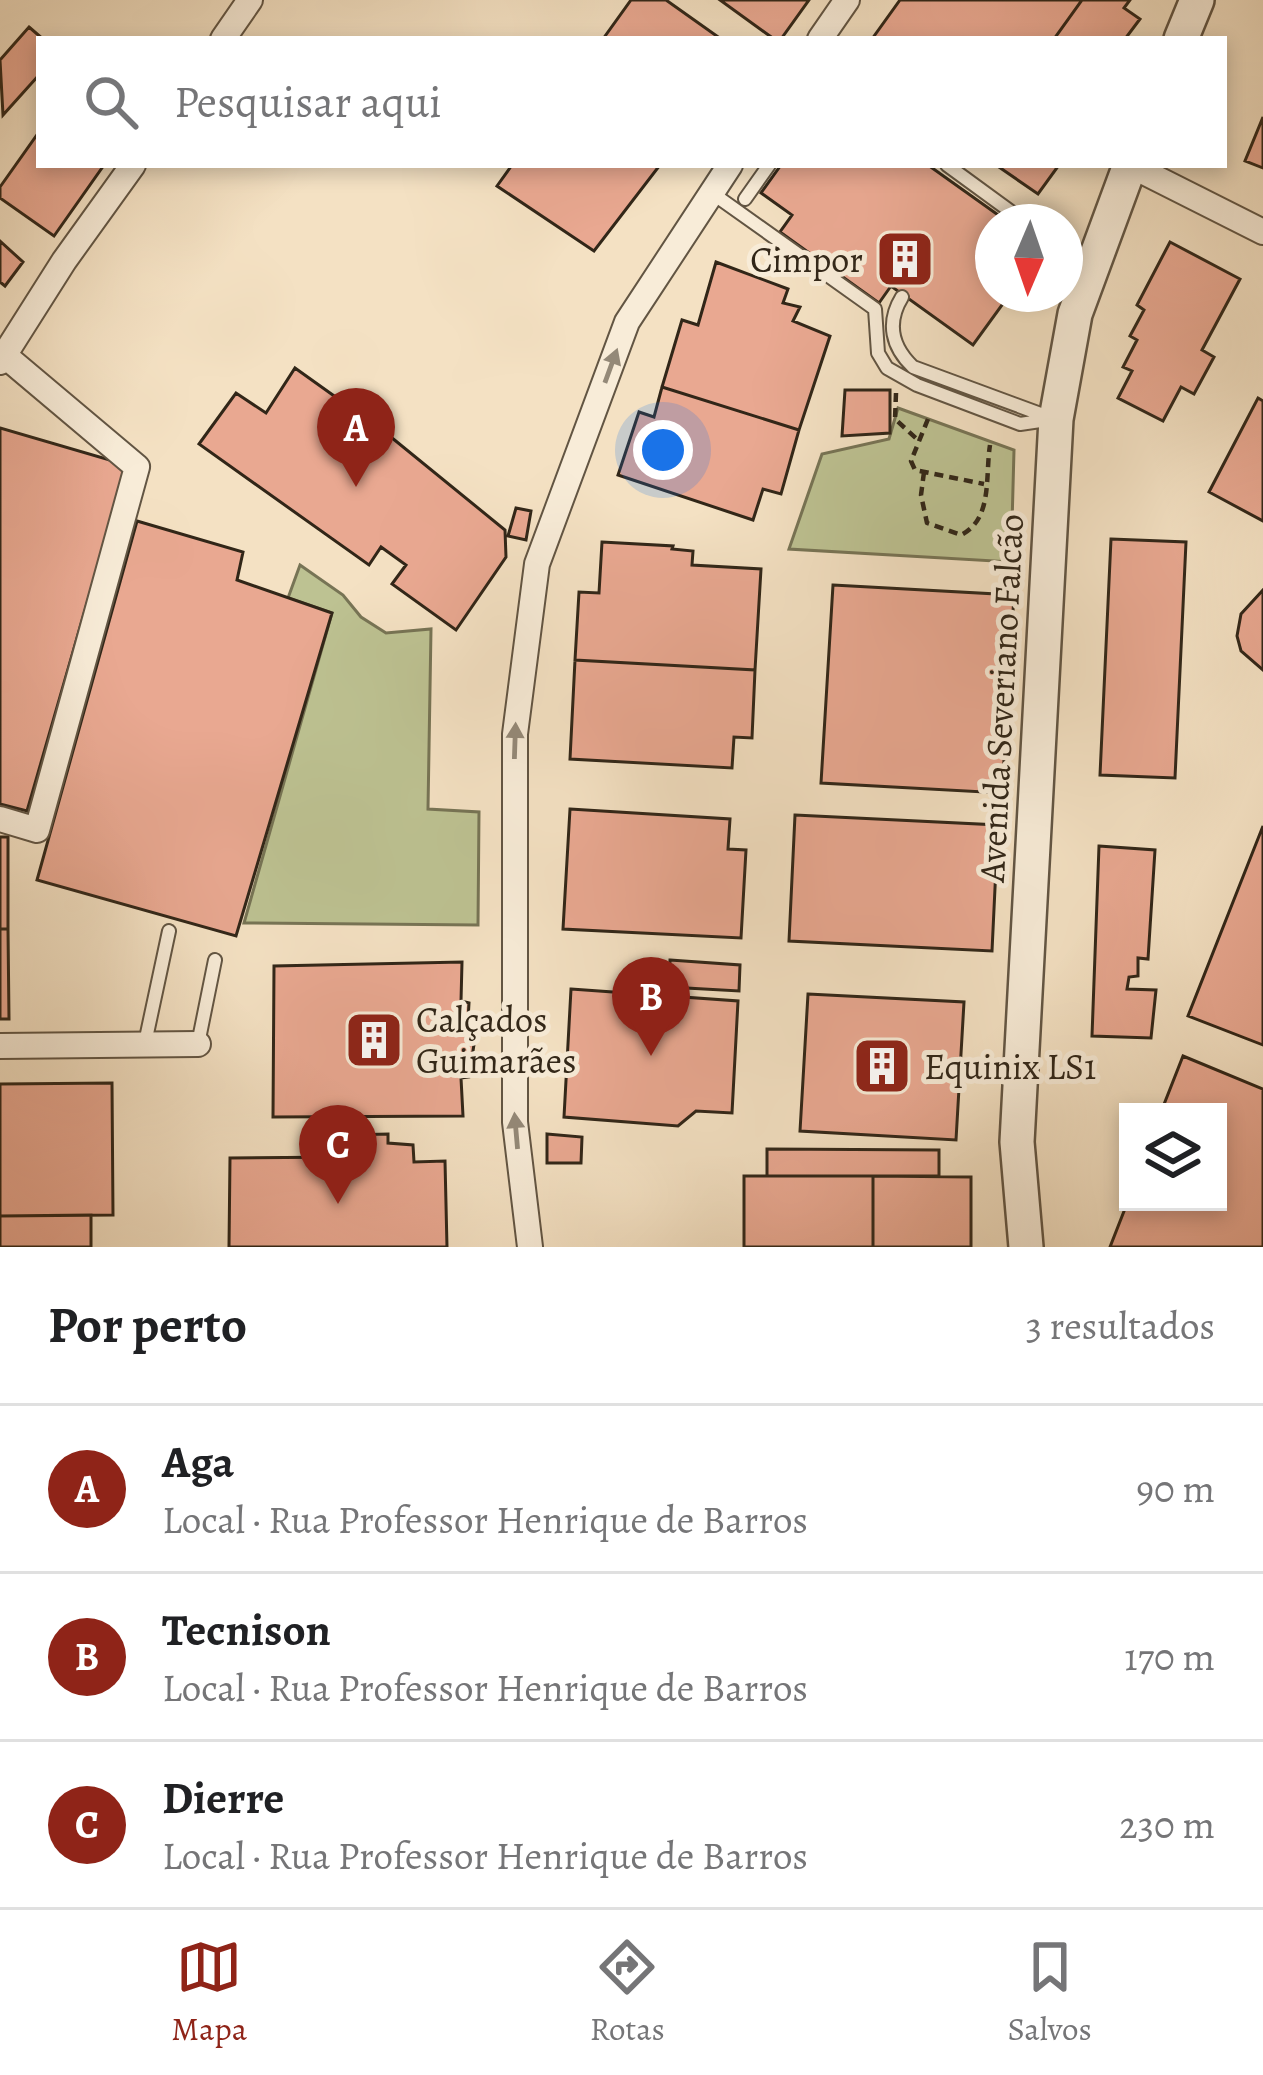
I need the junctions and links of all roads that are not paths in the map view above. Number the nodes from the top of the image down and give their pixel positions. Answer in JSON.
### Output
{"nodes":[{"id":1,"x":250,"y":0,"type":"edge"},
{"id":2,"x":847,"y":0,"type":"edge"},
{"id":3,"x":1197,"y":0,"type":"edge"},
{"id":4,"x":225,"y":36,"type":"edge"},
{"id":5,"x":822,"y":36,"type":"edge"},
{"id":6,"x":1182,"y":36,"type":"edge"},
{"id":7,"x":131,"y":168,"type":"edge"},
{"id":8,"x":728,"y":168,"type":"edge"},
{"id":9,"x":767,"y":168,"type":"edge"},
{"id":10,"x":950,"y":168,"type":"edge"},
{"id":11,"x":1129,"y":168,"type":"edge"},
{"id":12,"x":1136,"y":168,"type":"edge"},
{"id":13,"x":710,"y":193,"type":"junction"},
{"id":14,"x":745,"y":199,"type":"dead end"},
{"id":15,"x":1000,"y":204,"type":"edge"},
{"id":16,"x":1263,"y":232,"type":"edge"},
{"id":17,"x":902,"y":297,"type":"dead end"},
{"id":18,"x":2,"y":359,"type":"edge"},
{"id":19,"x":1055,"y":419,"type":"junction"},
{"id":20,"x":0,"y":819,"type":"edge"},
{"id":21,"x":169,"y":931,"type":"dead end"},
{"id":22,"x":215,"y":960,"type":"dead end"},
{"id":23,"x":144,"y":1044,"type":"junction"},
{"id":24,"x":198,"y":1044,"type":"joint"},
{"id":25,"x":0,"y":1046,"type":"edge"},
{"id":26,"x":530,"y":1247,"type":"edge"},
{"id":27,"x":1026,"y":1247,"type":"edge"}],
"edges":[{"from":1,"to":4,"type":"street"},
{"from":2,"to":5,"type":"street"},
{"from":3,"to":6,"type":"street"},
{"from":7,"to":18,"type":"street"},
{"from":8,"to":13,"type":"street"},
{"from":9,"to":14,"type":"lane"},
{"from":10,"to":15,"type":"lane"},
{"from":11,"to":19,"type":"street","name":"Avenida Severiano Falcão"},
{"from":12,"to":16,"type":"street"},
{"from":13,"to":19,"type":"lane"},
{"from":26,"to":13,"type":"street","one_way":true},
{"from":17,"to":19,"type":"lane"},
{"from":18,"to":20,"type":"street"},
{"from":19,"to":27,"type":"street","name":"Avenida Severiano Falcão"},
{"from":21,"to":23,"type":"lane"},
{"from":22,"to":24,"type":"lane"},
{"from":23,"to":24,"type":"street"},
{"from":23,"to":25,"type":"street"}]}
